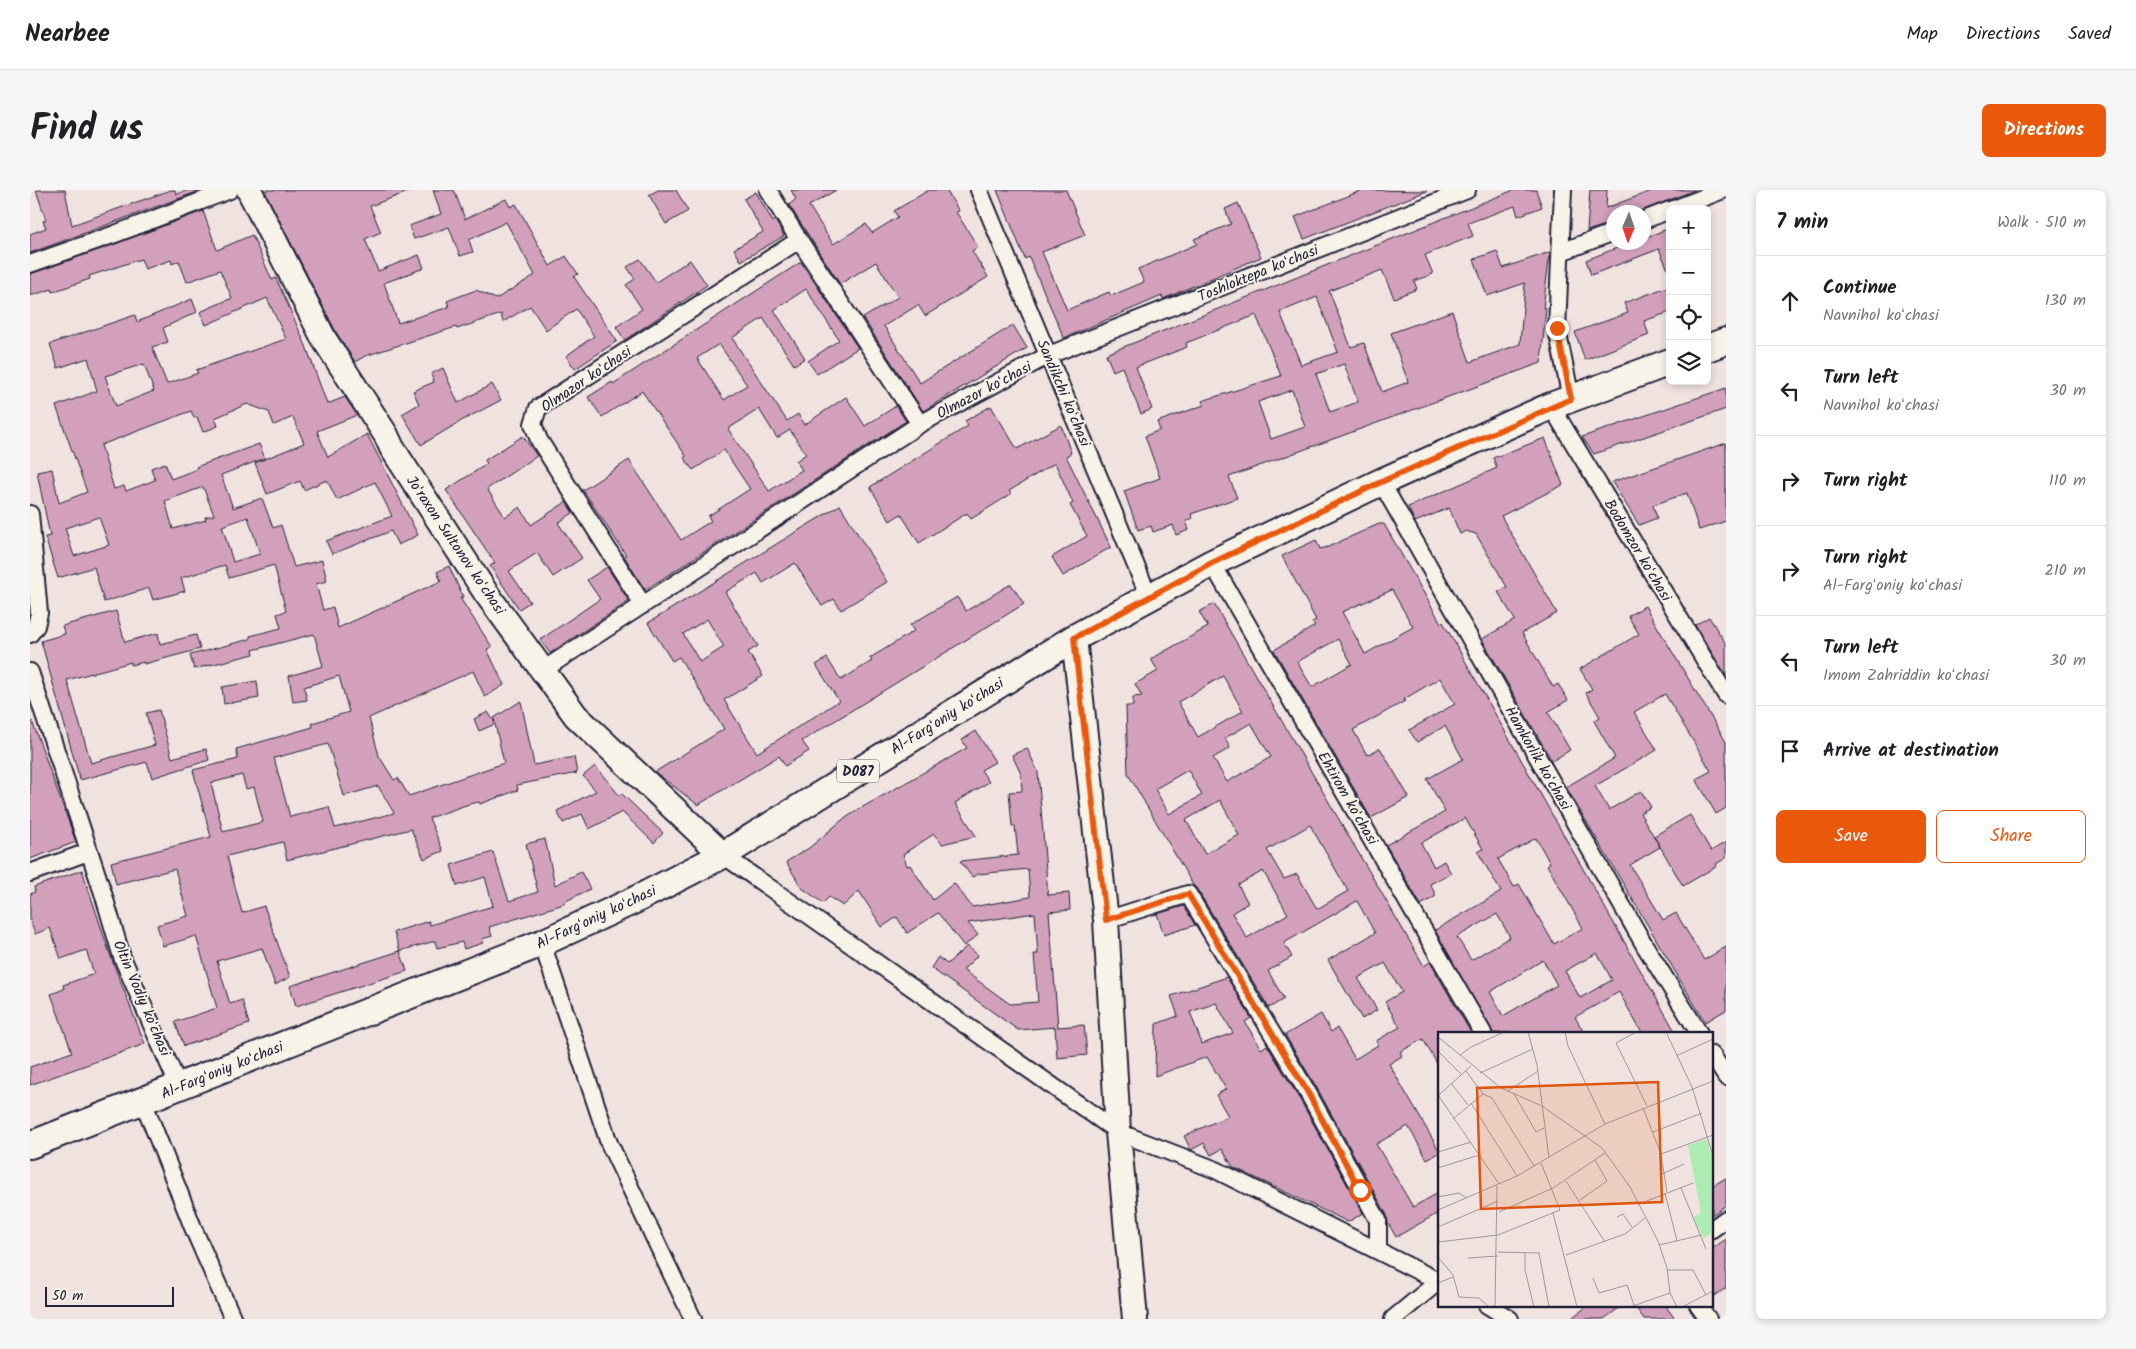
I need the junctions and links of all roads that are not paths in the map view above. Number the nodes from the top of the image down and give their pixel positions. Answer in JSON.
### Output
{"nodes":[{"id":1,"x":230,"y":190,"type":"edge"},
{"id":2,"x":249,"y":190,"type":"edge"},
{"id":3,"x":768,"y":190,"type":"edge"},
{"id":4,"x":979,"y":190,"type":"edge"},
{"id":5,"x":1467,"y":190,"type":"edge"},
{"id":6,"x":1563,"y":190,"type":"edge"},
{"id":7,"x":1723,"y":190,"type":"edge"},
{"id":8,"x":1684,"y":205,"type":"edge"},
{"id":9,"x":1666,"y":212,"type":"edge"},
{"id":10,"x":1651,"y":217,"type":"edge"},
{"id":11,"x":1606,"y":235,"type":"edge"},
{"id":12,"x":798,"y":240,"type":"junction"},
{"id":13,"x":1561,"y":252,"type":"junction"},
{"id":14,"x":30,"y":264,"type":"edge"},
{"id":15,"x":1726,"y":341,"type":"edge"},
{"id":16,"x":1711,"y":347,"type":"edge"},
{"id":17,"x":1048,"y":356,"type":"junction"},
{"id":18,"x":1666,"y":364,"type":"edge"},
{"id":19,"x":1561,"y":403,"type":"junction"},
{"id":20,"x":920,"y":424,"type":"junction"},
{"id":21,"x":1381,"y":482,"type":"junction"},
{"id":22,"x":30,"y":514,"type":"edge"},
{"id":23,"x":1212,"y":563,"type":"junction"},
{"id":24,"x":1149,"y":597,"type":"junction"},
{"id":25,"x":643,"y":605,"type":"junction"},
{"id":26,"x":30,"y":634,"type":"edge"},
{"id":27,"x":1074,"y":638,"type":"junction"},
{"id":28,"x":543,"y":670,"type":"junction"},
{"id":29,"x":30,"y":672,"type":"edge"},
{"id":30,"x":1726,"y":693,"type":"edge"},
{"id":31,"x":88,"y":852,"type":"junction"},
{"id":32,"x":723,"y":855,"type":"junction"},
{"id":33,"x":30,"y":873,"type":"edge"},
{"id":34,"x":1106,"y":920,"type":"junction"},
{"id":35,"x":542,"y":943,"type":"junction"},
{"id":36,"x":1482,"y":1032,"type":"edge"},
{"id":37,"x":1698,"y":1032,"type":"edge"},
{"id":38,"x":1714,"y":1058,"type":"edge"},
{"id":39,"x":1726,"y":1077,"type":"edge"},
{"id":40,"x":179,"y":1086,"type":"junction"},
{"id":41,"x":143,"y":1101,"type":"junction"},
{"id":42,"x":1118,"y":1132,"type":"junction"},
{"id":43,"x":30,"y":1145,"type":"edge"},
{"id":44,"x":1726,"y":1220,"type":"edge"},
{"id":45,"x":1714,"y":1228,"type":"edge"},
{"id":46,"x":1378,"y":1251,"type":"junction"},
{"id":47,"x":1438,"y":1281,"type":"edge"},
{"id":48,"x":1438,"y":1284,"type":"edge"},
{"id":49,"x":1489,"y":1306,"type":"edge"},
{"id":50,"x":1699,"y":1306,"type":"edge"},
{"id":51,"x":233,"y":1319,"type":"edge"},
{"id":52,"x":693,"y":1319,"type":"edge"},
{"id":53,"x":1135,"y":1319,"type":"edge"},
{"id":54,"x":1392,"y":1319,"type":"edge"},
{"id":55,"x":1510,"y":1319,"type":"edge"},
{"id":56,"x":1708,"y":1319,"type":"edge"}],
"edges":[{"from":1,"to":14,"type":"street"},
{"from":2,"to":28,"type":"street","name":"Joʻraxon Sultonov koʻchasi"},
{"from":3,"to":12,"type":"street","name":"Olmazor koʻchasi"},
{"from":4,"to":17,"type":"street","name":"Sandikchi koʻchasi"},
{"from":5,"to":17,"type":"street","name":"Toshloktepa koʻchasi"},
{"from":6,"to":13,"type":"street"},
{"from":7,"to":8,"type":"street"},
{"from":9,"to":10,"type":"street"},
{"from":11,"to":13,"type":"street"},
{"from":12,"to":20,"type":"street","name":"Olmazor koʻchasi"},
{"from":12,"to":25,"type":"street","name":"Olmazor koʻchasi"},
{"from":13,"to":19,"type":"street"},
{"from":15,"to":16,"type":"main road"},
{"from":17,"to":20,"type":"street","name":"Olmazor koʻchasi"},
{"from":17,"to":24,"type":"street","name":"Sandikchi koʻchasi"},
{"from":18,"to":19,"type":"main road","name":"Al-Fargʻoniy koʻchasi","number":"D087"},
{"from":19,"to":21,"type":"main road","name":"Al-Fargʻoniy koʻchasi","number":"D087"},
{"from":19,"to":30,"type":"street","name":"Bodomzor koʻchasi"},
{"from":20,"to":25,"type":"street","name":"Olmazor koʻchasi"},
{"from":21,"to":23,"type":"main road","name":"Al-Fargʻoniy koʻchasi","number":"D087"},
{"from":21,"to":37,"type":"street","name":"Hamkorlik koʻchasi"},
{"from":22,"to":26,"type":"street"},
{"from":23,"to":24,"type":"main road","name":"Al-Fargʻoniy koʻchasi","number":"D087"},
{"from":23,"to":36,"type":"street","name":"Ehtirom koʻchasi"},
{"from":24,"to":27,"type":"main road","name":"Al-Fargʻoniy koʻchasi","number":"D087"},
{"from":25,"to":28,"type":"street","name":"Olmazor koʻchasi"},
{"from":27,"to":32,"type":"main road","name":"Al-Fargʻoniy koʻchasi","number":"D087"},
{"from":27,"to":34,"type":"street"},
{"from":28,"to":32,"type":"street","name":"Joʻraxon Sultonov koʻchasi"},
{"from":29,"to":31,"type":"street","name":"Oltin Vodiy koʻchasi"},
{"from":31,"to":33,"type":"street"},
{"from":31,"to":40,"type":"street","name":"Oltin Vodiy koʻchasi"},
{"from":32,"to":35,"type":"main road","name":"Al-Fargʻoniy koʻchasi","number":"D087"},
{"from":32,"to":42,"type":"street"},
{"from":34,"to":42,"type":"street"},
{"from":34,"to":46,"type":"street"},
{"from":35,"to":40,"type":"main road","name":"Al-Fargʻoniy koʻchasi","number":"D087"},
{"from":35,"to":52,"type":"street"},
{"from":38,"to":39,"type":"street"},
{"from":40,"to":41,"type":"main road","name":"Al-Fargʻoniy koʻchasi","number":"D087"},
{"from":41,"to":43,"type":"main road","name":"Al-Fargʻoniy koʻchasi","number":"D087"},
{"from":41,"to":51,"type":"street"},
{"from":42,"to":46,"type":"street"},
{"from":42,"to":53,"type":"street"},
{"from":44,"to":45,"type":"street"},
{"from":46,"to":47,"type":"street"},
{"from":48,"to":54,"type":"street"},
{"from":49,"to":55,"type":"street"},
{"from":50,"to":56,"type":"street"}]}
